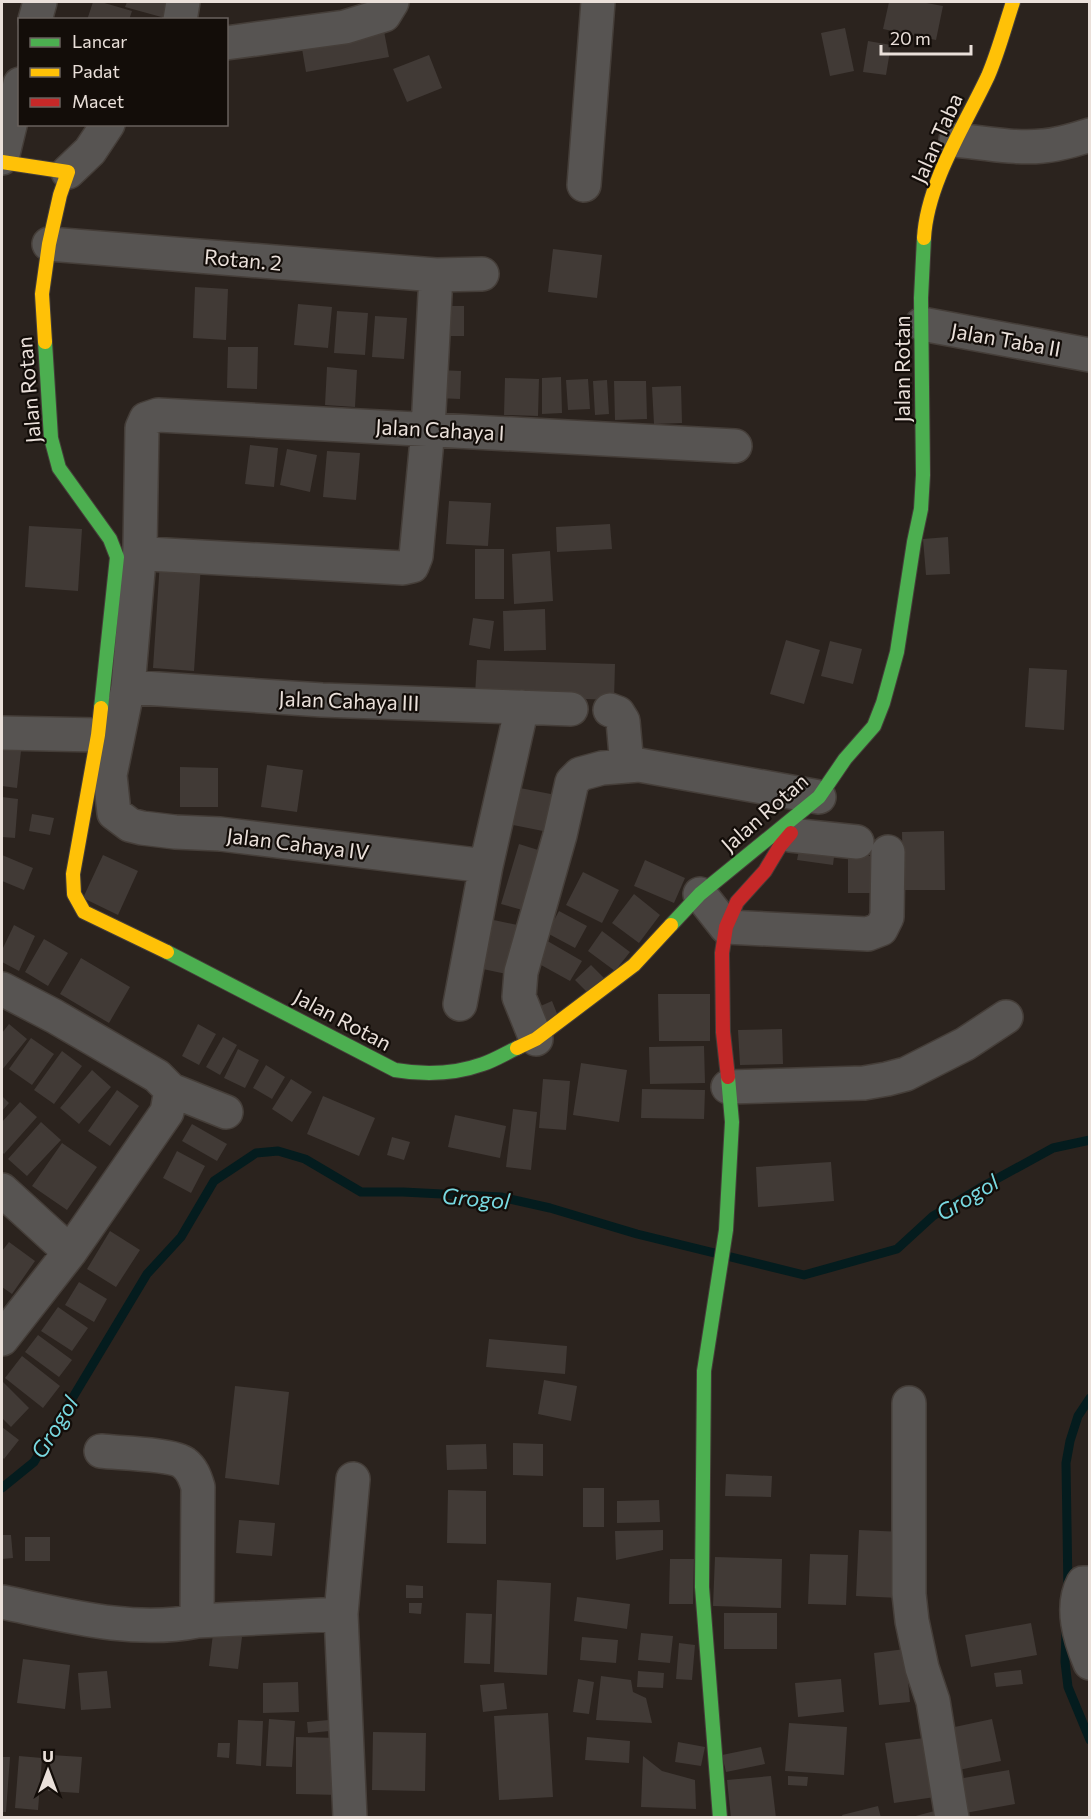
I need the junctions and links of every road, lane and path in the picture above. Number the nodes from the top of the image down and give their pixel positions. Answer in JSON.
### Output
{"nodes":[{"id":1,"x":40,"y":2,"type":"edge"},
{"id":2,"x":183,"y":2,"type":"edge"},
{"id":3,"x":392,"y":2,"type":"edge"},
{"id":4,"x":598,"y":2,"type":"edge"},
{"id":5,"x":1013,"y":2,"type":"edge"},
{"id":6,"x":36,"y":18,"type":"edge"},
{"id":7,"x":180,"y":18,"type":"edge"},
{"id":8,"x":228,"y":43,"type":"edge"},
{"id":9,"x":18,"y":92,"type":"edge"},
{"id":10,"x":107,"y":126,"type":"edge"},
{"id":11,"x":1089,"y":135,"type":"edge"},
{"id":12,"x":956,"y":140,"type":"junction"},
{"id":13,"x":2,"y":160,"type":"edge"},
{"id":14,"x":68,"y":172,"type":"junction"},
{"id":15,"x":584,"y":185,"type":"dead end"},
{"id":16,"x":49,"y":244,"type":"junction"},
{"id":17,"x":436,"y":274,"type":"junction"},
{"id":18,"x":482,"y":274,"type":"dead end"},
{"id":19,"x":922,"y":311,"type":"junction"},
{"id":20,"x":1089,"y":355,"type":"edge"},
{"id":21,"x":428,"y":429,"type":"junction"},
{"id":22,"x":735,"y":446,"type":"dead end"},
{"id":23,"x":140,"y":548,"type":"junction"},
{"id":24,"x":128,"y":687,"type":"junction"},
{"id":25,"x":522,"y":707,"type":"junction"},
{"id":26,"x":571,"y":709,"type":"dead end"},
{"id":27,"x":610,"y":710,"type":"dead end"},
{"id":28,"x":2,"y":733,"type":"edge"},
{"id":29,"x":98,"y":735,"type":"junction"},
{"id":30,"x":627,"y":766,"type":"junction"},
{"id":31,"x":819,"y":797,"type":"junction"},
{"id":32,"x":790,"y":835,"type":"junction"},
{"id":33,"x":857,"y":842,"type":"dead end"},
{"id":34,"x":888,"y":852,"type":"dead end"},
{"id":35,"x":486,"y":866,"type":"junction"},
{"id":36,"x":700,"y":894,"type":"junction"},
{"id":37,"x":726,"y":927,"type":"junction"},
{"id":38,"x":2,"y":989,"type":"edge"},
{"id":39,"x":460,"y":1004,"type":"dead end"},
{"id":40,"x":1006,"y":1017,"type":"dead end"},
{"id":41,"x":536,"y":1039,"type":"junction"},
{"id":42,"x":728,"y":1087,"type":"junction"},
{"id":43,"x":171,"y":1090,"type":"junction"},
{"id":44,"x":226,"y":1112,"type":"dead end"},
{"id":45,"x":2,"y":1190,"type":"edge"},
{"id":46,"x":70,"y":1252,"type":"junction"},
{"id":47,"x":2,"y":1339,"type":"edge"},
{"id":48,"x":909,"y":1403,"type":"dead end"},
{"id":49,"x":101,"y":1451,"type":"dead end"},
{"id":50,"x":354,"y":1479,"type":"dead end"},
{"id":51,"x":1085,"y":1600,"type":"edge"},
{"id":52,"x":2,"y":1602,"type":"edge"},
{"id":53,"x":340,"y":1614,"type":"junction"},
{"id":54,"x":197,"y":1621,"type":"junction"},
{"id":55,"x":1089,"y":1663,"type":"edge"},
{"id":56,"x":350,"y":1818,"type":"edge"},
{"id":57,"x":720,"y":1818,"type":"edge"},
{"id":58,"x":952,"y":1818,"type":"edge"}],
"edges":[{"from":1,"to":6,"type":"street"},
{"from":2,"to":7,"type":"street"},
{"from":3,"to":8,"type":"street"},
{"from":4,"to":15,"type":"street"},
{"from":5,"to":12,"type":"street","name":"Jalan Taba"},
{"from":9,"to":13,"type":"street"},
{"from":10,"to":14,"type":"street"},
{"from":11,"to":12,"type":"street"},
{"from":12,"to":19,"type":"street","name":"Jalan Taba"},
{"from":13,"to":14,"type":"street"},
{"from":14,"to":16,"type":"street","name":"Jalan Rotan"},
{"from":16,"to":17,"type":"street","name":"Rotan. 2"},
{"from":16,"to":29,"type":"street","name":"Jalan Rotan"},
{"from":17,"to":18,"type":"street","name":"Rotan. 2"},
{"from":17,"to":21,"type":"street"},
{"from":19,"to":20,"type":"street","name":"Jalan Taba II"},
{"from":19,"to":31,"type":"street","name":"Jalan Rotan"},
{"from":21,"to":22,"type":"street","name":"Jalan Cahaya I"},
{"from":21,"to":23,"type":"street","name":"Jalan Cahaya I"},
{"from":21,"to":23,"type":"street"},
{"from":23,"to":24,"type":"street"},
{"from":24,"to":25,"type":"street","name":"Jalan Cahaya III"},
{"from":24,"to":35,"type":"street","name":"Jalan Cahaya IV"},
{"from":25,"to":26,"type":"street","name":"Jalan Cahaya III"},
{"from":25,"to":35,"type":"street"},
{"from":27,"to":30,"type":"street"},
{"from":28,"to":29,"type":"street"},
{"from":29,"to":41,"type":"street","name":"Jalan Rotan"},
{"from":30,"to":31,"type":"street"},
{"from":30,"to":41,"type":"street"},
{"from":31,"to":32,"type":"street"},
{"from":31,"to":36,"type":"street","name":"Jalan Rotan"},
{"from":32,"to":33,"type":"street"},
{"from":32,"to":37,"type":"street"},
{"from":34,"to":37,"type":"street"},
{"from":35,"to":39,"type":"street"},
{"from":36,"to":37,"type":"street"},
{"from":36,"to":41,"type":"street","name":"Jalan Rotan"},
{"from":37,"to":42,"type":"street"},
{"from":38,"to":43,"type":"street"},
{"from":40,"to":42,"type":"street"},
{"from":42,"to":57,"type":"street"},
{"from":43,"to":44,"type":"street"},
{"from":43,"to":46,"type":"street"},
{"from":45,"to":46,"type":"street"},
{"from":46,"to":47,"type":"street"},
{"from":48,"to":58,"type":"street"},
{"from":49,"to":54,"type":"street"},
{"from":50,"to":53,"type":"street"},
{"from":51,"to":55,"type":"street"},
{"from":52,"to":54,"type":"street"},
{"from":53,"to":54,"type":"street"},
{"from":53,"to":56,"type":"street"}]}
